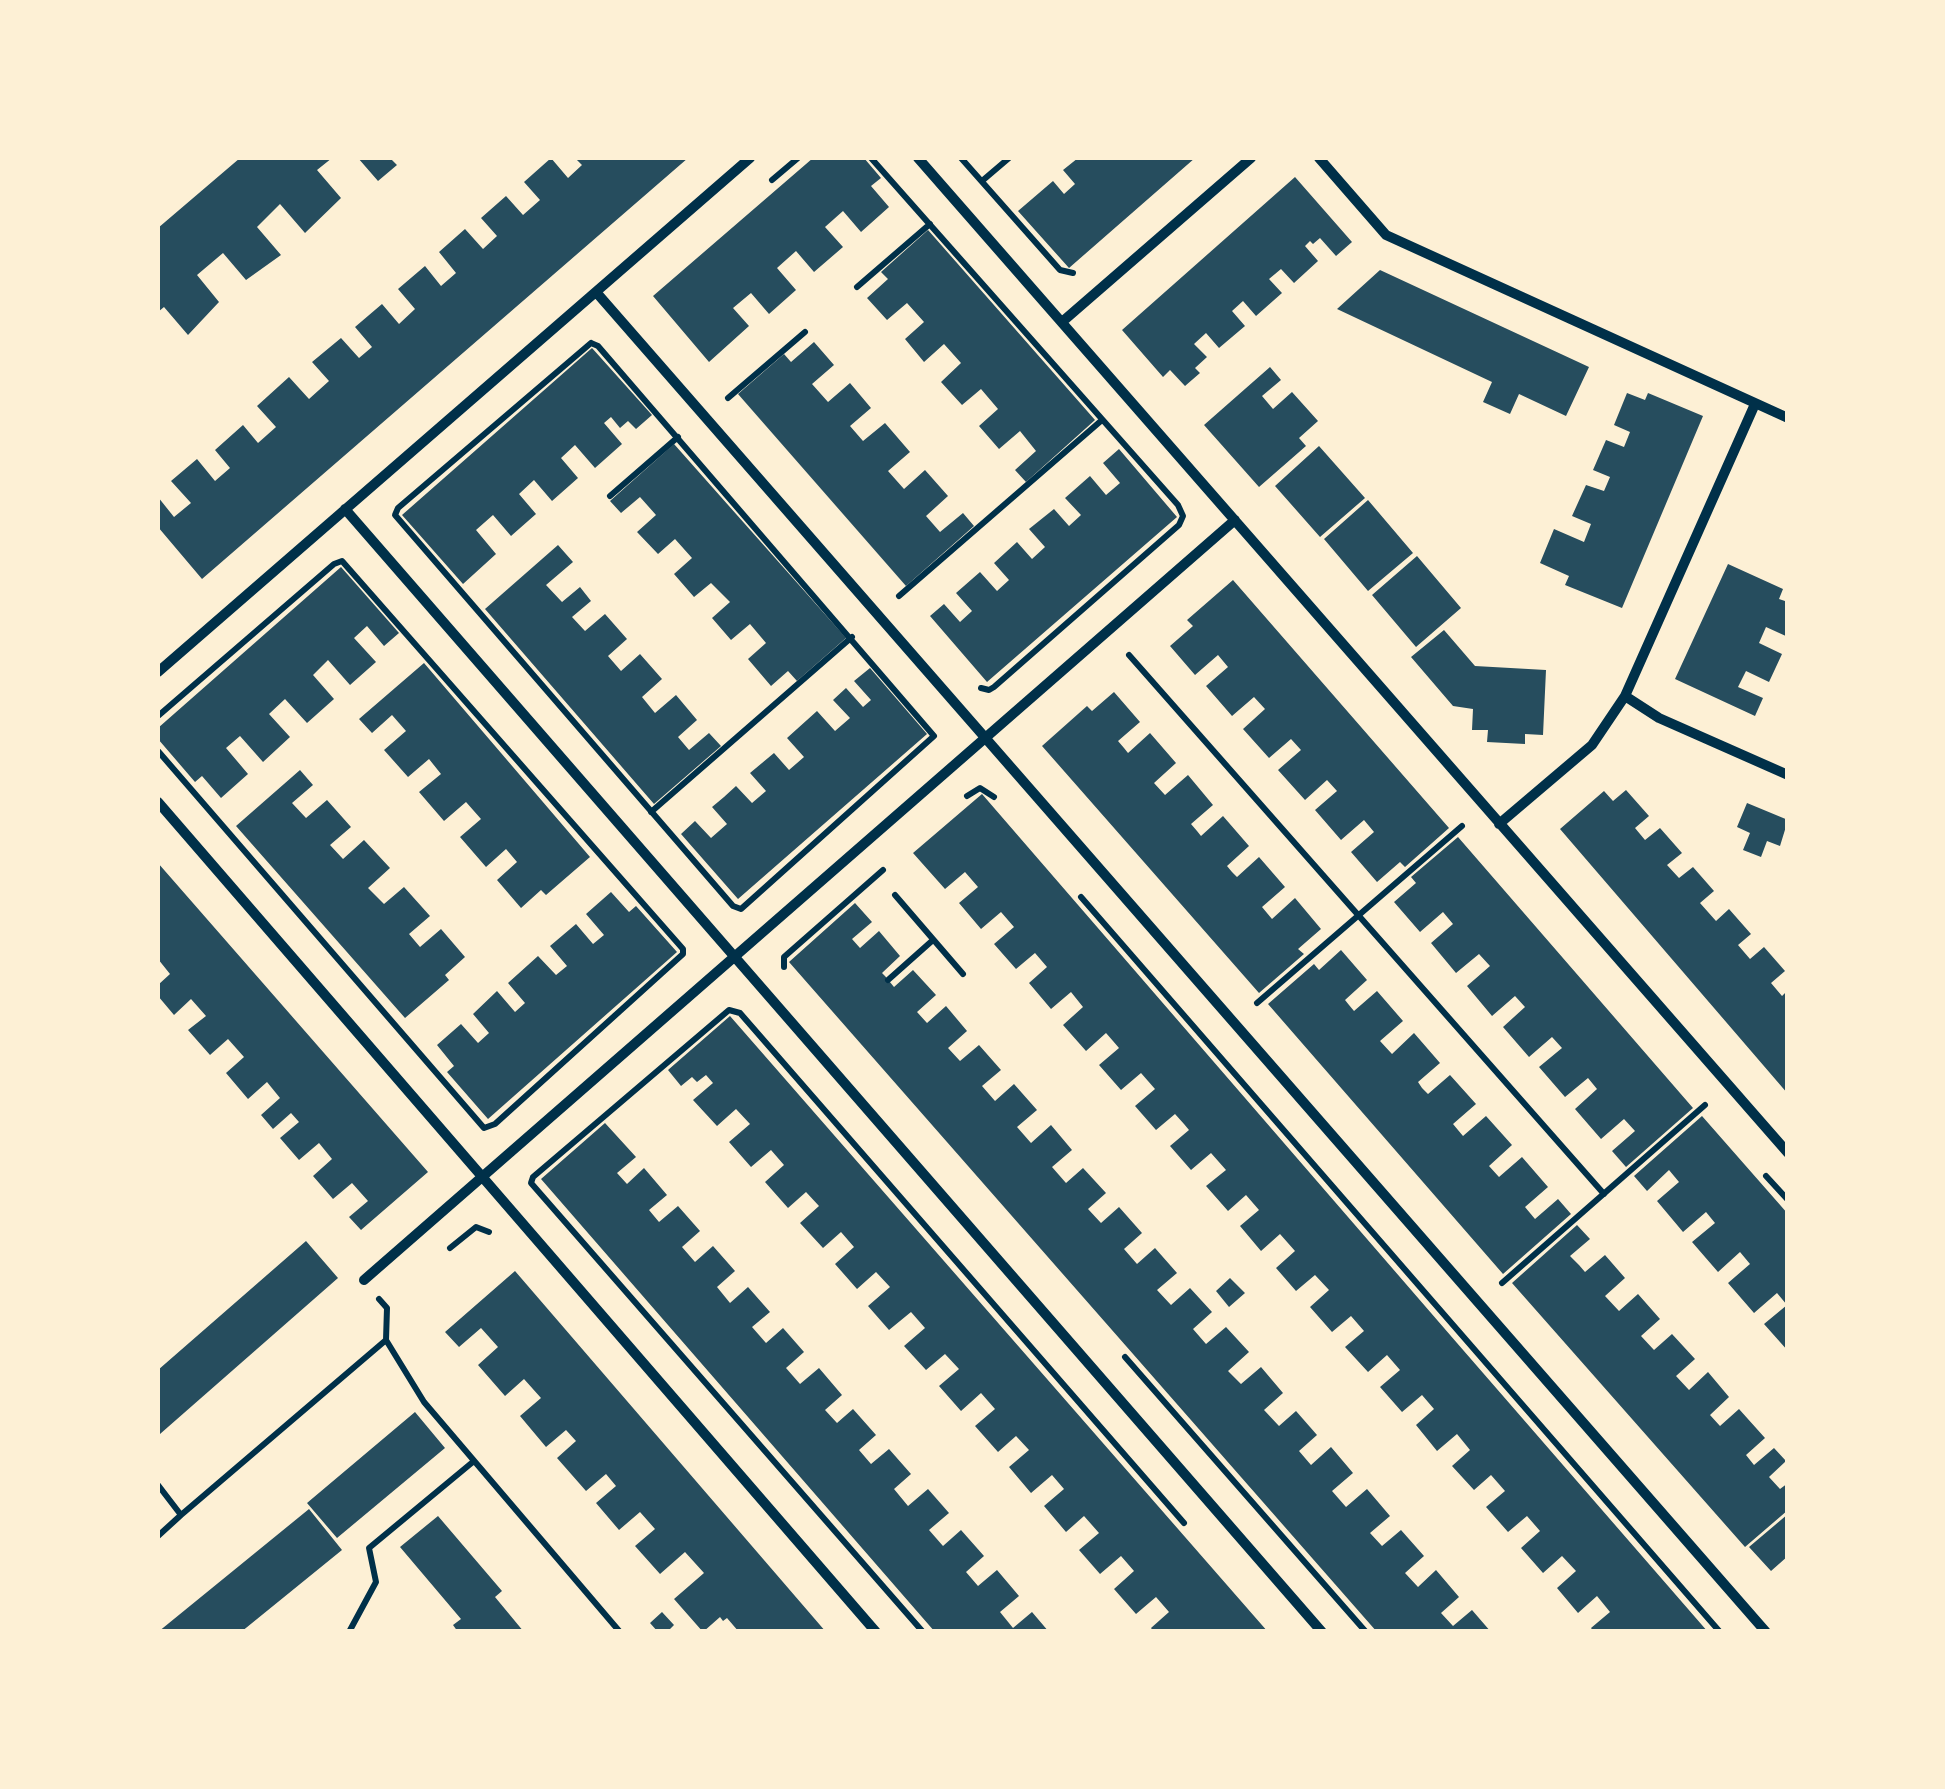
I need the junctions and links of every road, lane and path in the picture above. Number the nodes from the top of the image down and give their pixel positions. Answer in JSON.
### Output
{"nodes":[{"id":1,"x":750,"y":158,"type":"edge"},
{"id":2,"x":798,"y":158,"type":"edge"},
{"id":3,"x":872,"y":158,"type":"edge"},
{"id":4,"x":918,"y":158,"type":"edge"},
{"id":5,"x":962,"y":158,"type":"edge"},
{"id":6,"x":1009,"y":158,"type":"edge"},
{"id":7,"x":1250,"y":158,"type":"edge"},
{"id":8,"x":1320,"y":158,"type":"edge"},
{"id":9,"x":982,"y":181,"type":"junction"},
{"id":10,"x":767,"y":184,"type":"dead end"},
{"id":11,"x":930,"y":224,"type":"junction"},
{"id":12,"x":1084,"y":265,"type":"dead end"},
{"id":13,"x":857,"y":288,"type":"dead end"},
{"id":14,"x":596,"y":292,"type":"junction"},
{"id":15,"x":1062,"y":322,"type":"junction"},
{"id":16,"x":804,"y":332,"type":"dead end"},
{"id":17,"x":717,"y":385,"type":"dead end"},
{"id":18,"x":728,"y":398,"type":"junction"},
{"id":19,"x":1755,"y":404,"type":"junction"},
{"id":20,"x":740,"y":412,"type":"dead end"},
{"id":21,"x":1788,"y":418,"type":"edge"},
{"id":22,"x":1102,"y":420,"type":"junction"},
{"id":23,"x":678,"y":437,"type":"junction"},
{"id":24,"x":610,"y":496,"type":"dead end"},
{"id":25,"x":345,"y":509,"type":"junction"},
{"id":26,"x":1234,"y":520,"type":"junction"},
{"id":27,"x":887,"y":582,"type":"dead end"},
{"id":28,"x":899,"y":596,"type":"junction"},
{"id":29,"x":911,"y":610,"type":"dead end"},
{"id":30,"x":852,"y":638,"type":"junction"},
{"id":31,"x":1142,"y":643,"type":"dead end"},
{"id":32,"x":1128,"y":655,"type":"junction"},
{"id":33,"x":1115,"y":666,"type":"dead end"},
{"id":34,"x":158,"y":672,"type":"edge"},
{"id":35,"x":969,"y":676,"type":"dead end"},
{"id":36,"x":1625,"y":696,"type":"junction"},
{"id":37,"x":158,"y":716,"type":"edge"},
{"id":38,"x":985,"y":738,"type":"junction"},
{"id":39,"x":158,"y":751,"type":"edge"},
{"id":40,"x":1788,"y":775,"type":"edge"},
{"id":41,"x":966,"y":797,"type":"dead end"},
{"id":42,"x":158,"y":802,"type":"edge"},
{"id":43,"x":1004,"y":807,"type":"dead end"},
{"id":44,"x":652,"y":812,"type":"junction"},
{"id":45,"x":1449,"y":812,"type":"dead end"},
{"id":46,"x":1500,"y":824,"type":"junction"},
{"id":47,"x":1462,"y":826,"type":"junction"},
{"id":48,"x":1474,"y":841,"type":"dead end"},
{"id":49,"x":896,"y":859,"type":"dead end"},
{"id":50,"x":1068,"y":882,"type":"dead end"},
{"id":51,"x":895,"y":896,"type":"dead end"},
{"id":52,"x":1358,"y":916,"type":"junction"},
{"id":53,"x":934,"y":940,"type":"junction"},
{"id":54,"x":733,"y":956,"type":"junction"},
{"id":55,"x":787,"y":970,"type":"dead end"},
{"id":56,"x":964,"y":974,"type":"dead end"},
{"id":57,"x":888,"y":980,"type":"dead end"},
{"id":58,"x":1244,"y":988,"type":"dead end"},
{"id":59,"x":1692,"y":1091,"type":"dead end"},
{"id":60,"x":1705,"y":1106,"type":"junction"},
{"id":61,"x":1717,"y":1119,"type":"dead end"},
{"id":62,"x":1788,"y":1153,"type":"edge"},
{"id":63,"x":1764,"y":1173,"type":"dead end"},
{"id":64,"x":480,"y":1176,"type":"junction"},
{"id":65,"x":1604,"y":1194,"type":"junction"},
{"id":66,"x":1788,"y":1200,"type":"edge"},
{"id":67,"x":490,"y":1232,"type":"dead end"},
{"id":68,"x":440,"y":1256,"type":"dead end"},
{"id":69,"x":1489,"y":1269,"type":"dead end"},
{"id":70,"x":364,"y":1280,"type":"joint"},
{"id":71,"x":398,"y":1292,"type":"dead end"},
{"id":72,"x":384,"y":1304,"type":"junction"},
{"id":73,"x":386,"y":1340,"type":"junction"},
{"id":74,"x":1120,"y":1351,"type":"dead end"},
{"id":75,"x":474,"y":1461,"type":"junction"},
{"id":76,"x":158,"y":1486,"type":"edge"},
{"id":77,"x":181,"y":1515,"type":"junction"},
{"id":78,"x":1188,"y":1527,"type":"dead end"},
{"id":79,"x":158,"y":1536,"type":"edge"},
{"id":80,"x":350,"y":1632,"type":"edge"},
{"id":81,"x":620,"y":1632,"type":"edge"},
{"id":82,"x":876,"y":1632,"type":"edge"},
{"id":83,"x":924,"y":1632,"type":"edge"},
{"id":84,"x":1322,"y":1632,"type":"edge"},
{"id":85,"x":1366,"y":1632,"type":"edge"},
{"id":86,"x":1720,"y":1632,"type":"edge"},
{"id":87,"x":1766,"y":1632,"type":"edge"}],
"edges":[{"from":1,"to":14,"type":"street"},
{"from":2,"to":10,"type":"path"},
{"from":3,"to":11,"type":"path"},
{"from":4,"to":15,"type":"street"},
{"from":5,"to":9,"type":"path"},
{"from":6,"to":9,"type":"path"},
{"from":7,"to":15,"type":"street"},
{"from":8,"to":19,"type":"street"},
{"from":9,"to":12,"type":"path"},
{"from":11,"to":13,"type":"path"},
{"from":11,"to":22,"type":"path"},
{"from":14,"to":25,"type":"street"},
{"from":14,"to":38,"type":"street"},
{"from":15,"to":26,"type":"street"},
{"from":16,"to":18,"type":"path"},
{"from":17,"to":18,"type":"path"},
{"from":18,"to":20,"type":"path"},
{"from":19,"to":21,"type":"street"},
{"from":19,"to":36,"type":"street"},
{"from":22,"to":28,"type":"path"},
{"from":22,"to":35,"type":"path"},
{"from":23,"to":24,"type":"path"},
{"from":23,"to":30,"type":"path"},
{"from":23,"to":44,"type":"path"},
{"from":25,"to":34,"type":"street"},
{"from":25,"to":54,"type":"street"},
{"from":26,"to":38,"type":"street"},
{"from":26,"to":46,"type":"street"},
{"from":27,"to":28,"type":"path"},
{"from":28,"to":29,"type":"path"},
{"from":30,"to":44,"type":"path"},
{"from":30,"to":44,"type":"path"},
{"from":31,"to":32,"type":"path"},
{"from":32,"to":33,"type":"path"},
{"from":32,"to":52,"type":"path"},
{"from":36,"to":40,"type":"street"},
{"from":36,"to":46,"type":"street"},
{"from":37,"to":39,"type":"path"},
{"from":38,"to":54,"type":"street"},
{"from":38,"to":87,"type":"street"},
{"from":41,"to":43,"type":"path"},
{"from":42,"to":64,"type":"street"},
{"from":45,"to":47,"type":"path"},
{"from":46,"to":62,"type":"street"},
{"from":47,"to":48,"type":"path"},
{"from":47,"to":52,"type":"path"},
{"from":49,"to":55,"type":"path"},
{"from":50,"to":86,"type":"path"},
{"from":51,"to":53,"type":"path"},
{"from":52,"to":58,"type":"path"},
{"from":52,"to":65,"type":"path"},
{"from":53,"to":56,"type":"path"},
{"from":53,"to":57,"type":"path"},
{"from":54,"to":64,"type":"street"},
{"from":54,"to":84,"type":"street"},
{"from":59,"to":60,"type":"path"},
{"from":60,"to":61,"type":"path"},
{"from":60,"to":65,"type":"path"},
{"from":63,"to":66,"type":"path"},
{"from":64,"to":70,"type":"street"},
{"from":64,"to":82,"type":"street"},
{"from":65,"to":69,"type":"path"},
{"from":67,"to":68,"type":"path"},
{"from":70,"to":72,"type":"path"},
{"from":71,"to":72,"type":"path"},
{"from":72,"to":73,"type":"path"},
{"from":73,"to":75,"type":"path"},
{"from":73,"to":77,"type":"path"},
{"from":74,"to":85,"type":"path"},
{"from":75,"to":80,"type":"path"},
{"from":75,"to":81,"type":"path"},
{"from":76,"to":77,"type":"path"},
{"from":77,"to":79,"type":"path"},
{"from":78,"to":83,"type":"path"}]}
